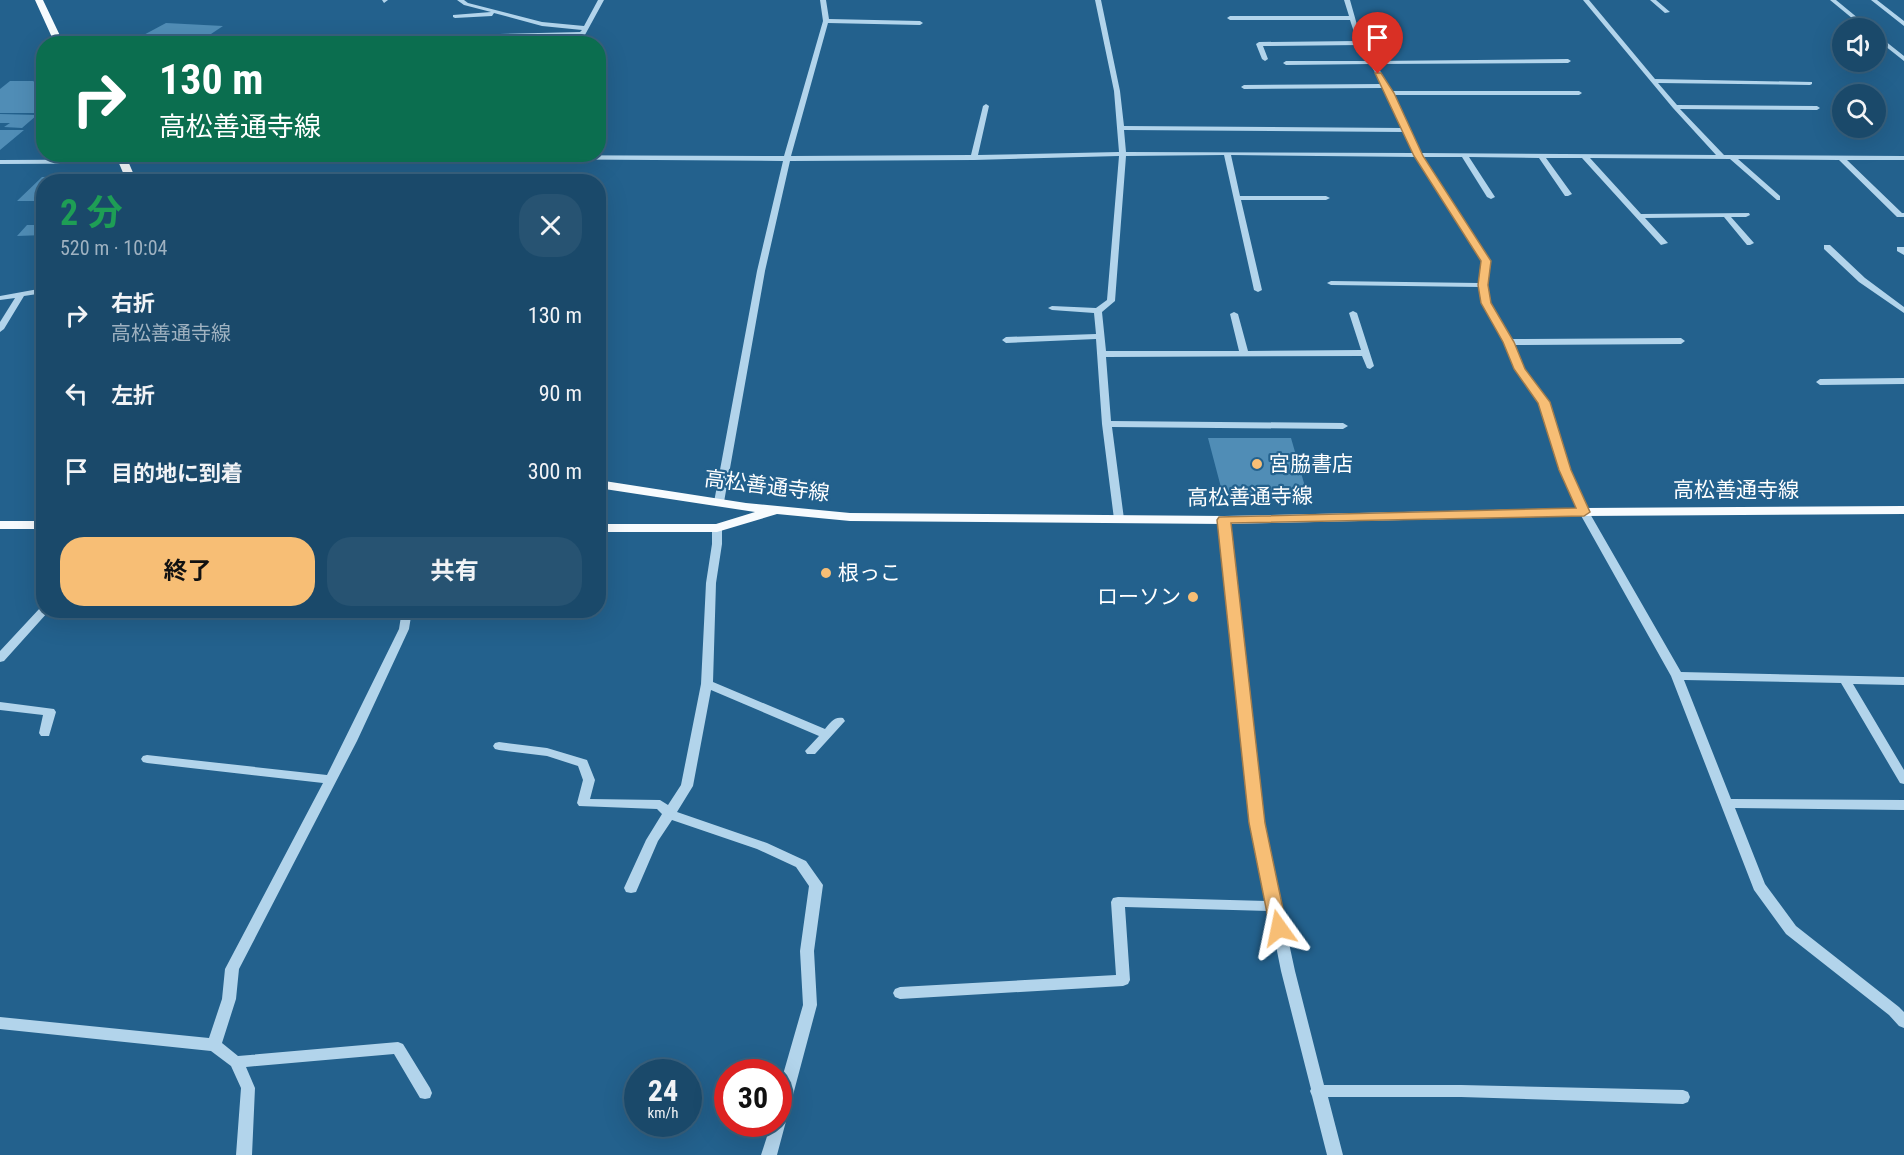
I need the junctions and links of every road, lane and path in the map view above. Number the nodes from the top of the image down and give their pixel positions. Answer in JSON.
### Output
{"nodes":[{"id":1,"x":39,"y":0,"type":"edge"},
{"id":2,"x":460,"y":0,"type":"edge"},
{"id":3,"x":601,"y":0,"type":"edge"},
{"id":4,"x":823,"y":0,"type":"edge"},
{"id":5,"x":1098,"y":0,"type":"edge"},
{"id":6,"x":1347,"y":0,"type":"edge"},
{"id":7,"x":1586,"y":0,"type":"edge"},
{"id":8,"x":1653,"y":0,"type":"edge"},
{"id":9,"x":1833,"y":0,"type":"edge"},
{"id":10,"x":1874,"y":0,"type":"edge"},
{"id":11,"x":1667,"y":12,"type":"dead end"},
{"id":12,"x":501,"y":14,"type":"junction"},
{"id":13,"x":455,"y":16,"type":"dead end"},
{"id":14,"x":1230,"y":18,"type":"dead end"},
{"id":15,"x":1352,"y":18,"type":"junction"},
{"id":16,"x":1855,"y":18,"type":"edge"},
{"id":17,"x":826,"y":21,"type":"junction"},
{"id":18,"x":920,"y":23,"type":"dead end"},
{"id":19,"x":1904,"y":24,"type":"edge"},
{"id":20,"x":582,"y":31,"type":"junction"},
{"id":21,"x":56,"y":36,"type":"edge"},
{"id":22,"x":480,"y":36,"type":"edge"},
{"id":23,"x":580,"y":36,"type":"edge"},
{"id":24,"x":1362,"y":44,"type":"junction"},
{"id":25,"x":1886,"y":44,"type":"edge"},
{"id":26,"x":1265,"y":59,"type":"dead end"},
{"id":27,"x":1904,"y":59,"type":"edge"},
{"id":28,"x":1568,"y":61,"type":"dead end"},
{"id":29,"x":1286,"y":63,"type":"dead end"},
{"id":30,"x":1371,"y":63,"type":"junction"},
{"id":31,"x":1655,"y":81,"type":"junction"},
{"id":32,"x":1810,"y":83,"type":"dead end"},
{"id":33,"x":1385,"y":86,"type":"junction"},
{"id":34,"x":1244,"y":87,"type":"dead end"},
{"id":35,"x":1390,"y":93,"type":"junction"},
{"id":36,"x":1579,"y":93,"type":"dead end"},
{"id":37,"x":986,"y":106,"type":"dead end"},
{"id":38,"x":1675,"y":107,"type":"junction"},
{"id":39,"x":1817,"y":108,"type":"dead end"},
{"id":40,"x":1120,"y":128,"type":"junction"},
{"id":41,"x":1407,"y":130,"type":"junction"},
{"id":42,"x":1227,"y":153,"type":"junction"},
{"id":43,"x":1123,"y":154,"type":"junction"},
{"id":44,"x":1418,"y":156,"type":"junction"},
{"id":45,"x":1465,"y":156,"type":"junction"},
{"id":46,"x":1541,"y":156,"type":"junction"},
{"id":47,"x":1584,"y":156,"type":"junction"},
{"id":48,"x":1721,"y":156,"type":"junction"},
{"id":49,"x":606,"y":157,"type":"edge"},
{"id":50,"x":1732,"y":157,"type":"junction"},
{"id":51,"x":974,"y":158,"type":"junction"},
{"id":52,"x":1841,"y":158,"type":"junction"},
{"id":53,"x":1904,"y":158,"type":"edge"},
{"id":54,"x":788,"y":159,"type":"junction"},
{"id":55,"x":36,"y":161,"type":"edge"},
{"id":56,"x":0,"y":162,"type":"edge"},
{"id":57,"x":1568,"y":194,"type":"dead end"},
{"id":58,"x":1491,"y":197,"type":"dead end"},
{"id":59,"x":1238,"y":198,"type":"junction"},
{"id":60,"x":1326,"y":198,"type":"dead end"},
{"id":61,"x":1777,"y":198,"type":"dead end"},
{"id":62,"x":1904,"y":215,"type":"edge"},
{"id":63,"x":1639,"y":216,"type":"junction"},
{"id":64,"x":1746,"y":216,"type":"dead end"},
{"id":65,"x":1727,"y":217,"type":"junction"},
{"id":66,"x":1664,"y":243,"type":"dead end"},
{"id":67,"x":1750,"y":243,"type":"dead end"},
{"id":68,"x":1827,"y":247,"type":"dead end"},
{"id":69,"x":1331,"y":283,"type":"dead end"},
{"id":70,"x":1483,"y":285,"type":"junction"},
{"id":71,"x":1258,"y":290,"type":"dead end"},
{"id":72,"x":36,"y":291,"type":"edge"},
{"id":73,"x":21,"y":294,"type":"junction"},
{"id":74,"x":0,"y":298,"type":"edge"},
{"id":75,"x":1052,"y":308,"type":"dead end"},
{"id":76,"x":1098,"y":311,"type":"junction"},
{"id":77,"x":1904,"y":311,"type":"edge"},
{"id":78,"x":1353,"y":313,"type":"dead end"},
{"id":79,"x":1234,"y":314,"type":"dead end"},
{"id":80,"x":0,"y":329,"type":"edge"},
{"id":81,"x":1100,"y":336,"type":"junction"},
{"id":82,"x":1006,"y":340,"type":"dead end"},
{"id":83,"x":1681,"y":340,"type":"dead end"},
{"id":84,"x":1160,"y":342,"type":"dead end"},
{"id":85,"x":1508,"y":342,"type":"junction"},
{"id":86,"x":1244,"y":353,"type":"junction"},
{"id":87,"x":1365,"y":353,"type":"junction"},
{"id":88,"x":1101,"y":354,"type":"junction"},
{"id":89,"x":1163,"y":354,"type":"junction"},
{"id":90,"x":1370,"y":366,"type":"dead end"},
{"id":91,"x":1904,"y":381,"type":"edge"},
{"id":92,"x":1820,"y":382,"type":"dead end"},
{"id":93,"x":1107,"y":424,"type":"junction"},
{"id":94,"x":1343,"y":426,"type":"dead end"},
{"id":95,"x":606,"y":485,"type":"edge"},
{"id":96,"x":719,"y":502,"type":"junction"},
{"id":97,"x":775,"y":510,"type":"junction"},
{"id":98,"x":1904,"y":510,"type":"edge"},
{"id":99,"x":1584,"y":512,"type":"junction"},
{"id":100,"x":1119,"y":519,"type":"junction"},
{"id":101,"x":1224,"y":520,"type":"junction"},
{"id":102,"x":0,"y":525,"type":"edge"},
{"id":103,"x":36,"y":525,"type":"edge"},
{"id":104,"x":606,"y":528,"type":"edge"},
{"id":105,"x":717,"y":528,"type":"junction"},
{"id":106,"x":38,"y":618,"type":"edge"},
{"id":107,"x":406,"y":618,"type":"edge"},
{"id":108,"x":0,"y":658,"type":"edge"},
{"id":109,"x":1677,"y":676,"type":"junction"},
{"id":110,"x":1845,"y":680,"type":"junction"},
{"id":111,"x":1904,"y":681,"type":"edge"},
{"id":112,"x":707,"y":684,"type":"junction"},
{"id":113,"x":0,"y":706,"type":"edge"},
{"id":114,"x":839,"y":720,"type":"dead end"},
{"id":115,"x":45,"y":733,"type":"dead end"},
{"id":116,"x":826,"y":734,"type":"junction"},
{"id":117,"x":499,"y":746,"type":"dead end"},
{"id":118,"x":811,"y":751,"type":"dead end"},
{"id":119,"x":147,"y":759,"type":"dead end"},
{"id":120,"x":331,"y":780,"type":"junction"},
{"id":121,"x":1904,"y":780,"type":"edge"},
{"id":122,"x":1728,"y":803,"type":"junction"},
{"id":123,"x":1904,"y":805,"type":"edge"},
{"id":124,"x":671,"y":815,"type":"junction"},
{"id":125,"x":631,"y":888,"type":"dead end"},
{"id":126,"x":1274,"y":906,"type":"junction"},
{"id":127,"x":900,"y":993,"type":"dead end"},
{"id":128,"x":1904,"y":1022,"type":"edge"},
{"id":129,"x":0,"y":1023,"type":"edge"},
{"id":130,"x":214,"y":1045,"type":"junction"},
{"id":131,"x":236,"y":1062,"type":"junction"},
{"id":132,"x":792,"y":1071,"type":"edge"},
{"id":133,"x":1317,"y":1091,"type":"junction"},
{"id":134,"x":425,"y":1093,"type":"dead end"},
{"id":135,"x":1683,"y":1097,"type":"dead end"},
{"id":136,"x":774,"y":1137,"type":"edge"},
{"id":137,"x":244,"y":1155,"type":"edge"},
{"id":138,"x":769,"y":1155,"type":"edge"},
{"id":139,"x":1335,"y":1155,"type":"edge"}],
"edges":[{"from":1,"to":21,"type":"main road"},
{"from":2,"to":12,"type":"street"},
{"from":3,"to":20,"type":"street"},
{"from":4,"to":17,"type":"street"},
{"from":5,"to":40,"type":"street"},
{"from":6,"to":15,"type":"street"},
{"from":7,"to":31,"type":"street"},
{"from":8,"to":11,"type":"street"},
{"from":9,"to":16,"type":"street"},
{"from":10,"to":19,"type":"street"},
{"from":12,"to":13,"type":"street"},
{"from":12,"to":20,"type":"street"},
{"from":14,"to":15,"type":"street"},
{"from":15,"to":24,"type":"street"},
{"from":17,"to":18,"type":"street"},
{"from":17,"to":54,"type":"street"},
{"from":20,"to":22,"type":"street"},
{"from":20,"to":23,"type":"street"},
{"from":24,"to":26,"type":"street"},
{"from":24,"to":30,"type":"street"},
{"from":25,"to":27,"type":"street"},
{"from":28,"to":30,"type":"street"},
{"from":29,"to":30,"type":"street"},
{"from":30,"to":33,"type":"street"},
{"from":31,"to":32,"type":"street"},
{"from":31,"to":38,"type":"street"},
{"from":33,"to":34,"type":"street"},
{"from":33,"to":35,"type":"street"},
{"from":35,"to":36,"type":"street"},
{"from":35,"to":41,"type":"street"},
{"from":37,"to":51,"type":"street"},
{"from":38,"to":39,"type":"street"},
{"from":38,"to":48,"type":"street"},
{"from":40,"to":41,"type":"street"},
{"from":40,"to":43,"type":"street"},
{"from":41,"to":44,"type":"street"},
{"from":42,"to":43,"type":"street"},
{"from":42,"to":44,"type":"street"},
{"from":42,"to":59,"type":"street"},
{"from":43,"to":51,"type":"street"},
{"from":43,"to":76,"type":"street"},
{"from":44,"to":45,"type":"street"},
{"from":44,"to":70,"type":"street"},
{"from":45,"to":46,"type":"street"},
{"from":45,"to":58,"type":"street"},
{"from":46,"to":47,"type":"street"},
{"from":46,"to":57,"type":"street"},
{"from":47,"to":48,"type":"street"},
{"from":47,"to":63,"type":"street"},
{"from":48,"to":50,"type":"street"},
{"from":49,"to":54,"type":"street"},
{"from":50,"to":52,"type":"street"},
{"from":50,"to":61,"type":"street"},
{"from":51,"to":54,"type":"street"},
{"from":52,"to":53,"type":"street"},
{"from":52,"to":62,"type":"street"},
{"from":54,"to":96,"type":"street"},
{"from":55,"to":56,"type":"street"},
{"from":59,"to":60,"type":"street"},
{"from":59,"to":71,"type":"street"},
{"from":63,"to":65,"type":"street"},
{"from":63,"to":66,"type":"street"},
{"from":64,"to":65,"type":"street"},
{"from":65,"to":67,"type":"street"},
{"from":68,"to":77,"type":"street"},
{"from":69,"to":70,"type":"street"},
{"from":70,"to":85,"type":"street"},
{"from":72,"to":73,"type":"street"},
{"from":73,"to":74,"type":"street"},
{"from":73,"to":80,"type":"street"},
{"from":75,"to":76,"type":"street"},
{"from":76,"to":81,"type":"street"},
{"from":78,"to":87,"type":"street"},
{"from":79,"to":86,"type":"street"},
{"from":81,"to":82,"type":"street"},
{"from":81,"to":88,"type":"street"},
{"from":83,"to":85,"type":"street"},
{"from":84,"to":89,"type":"street"},
{"from":85,"to":99,"type":"street"},
{"from":86,"to":87,"type":"street"},
{"from":86,"to":89,"type":"street"},
{"from":87,"to":90,"type":"street"},
{"from":88,"to":89,"type":"street"},
{"from":88,"to":93,"type":"street"},
{"from":91,"to":92,"type":"street"},
{"from":93,"to":94,"type":"street"},
{"from":93,"to":100,"type":"street"},
{"from":95,"to":96,"type":"main road","name":"高松善通寺線"},
{"from":96,"to":97,"type":"main road","name":"高松善通寺線"},
{"from":97,"to":100,"type":"main road","name":"高松善通寺線"},
{"from":97,"to":105,"type":"main road"},
{"from":98,"to":99,"type":"main road","name":"高松善通寺線"},
{"from":99,"to":101,"type":"main road","name":"高松善通寺線"},
{"from":99,"to":109,"type":"street"},
{"from":100,"to":101,"type":"main road","name":"高松善通寺線"},
{"from":101,"to":126,"type":"street"},
{"from":102,"to":103,"type":"main road"},
{"from":104,"to":105,"type":"main road"},
{"from":105,"to":112,"type":"street"},
{"from":106,"to":108,"type":"street"},
{"from":107,"to":120,"type":"street"},
{"from":109,"to":110,"type":"street"},
{"from":109,"to":122,"type":"street"},
{"from":110,"to":111,"type":"street"},
{"from":110,"to":121,"type":"street"},
{"from":112,"to":116,"type":"street"},
{"from":112,"to":124,"type":"street"},
{"from":113,"to":115,"type":"street"},
{"from":114,"to":116,"type":"street"},
{"from":116,"to":118,"type":"street"},
{"from":117,"to":124,"type":"street"},
{"from":119,"to":120,"type":"street"},
{"from":120,"to":130,"type":"street"},
{"from":122,"to":123,"type":"street"},
{"from":122,"to":128,"type":"street"},
{"from":124,"to":125,"type":"street"},
{"from":124,"to":132,"type":"street"},
{"from":126,"to":127,"type":"street"},
{"from":126,"to":133,"type":"street"},
{"from":129,"to":130,"type":"street"},
{"from":130,"to":131,"type":"street"},
{"from":131,"to":134,"type":"street"},
{"from":131,"to":137,"type":"street"},
{"from":133,"to":135,"type":"street"},
{"from":133,"to":139,"type":"street"},
{"from":136,"to":138,"type":"street"}]}
